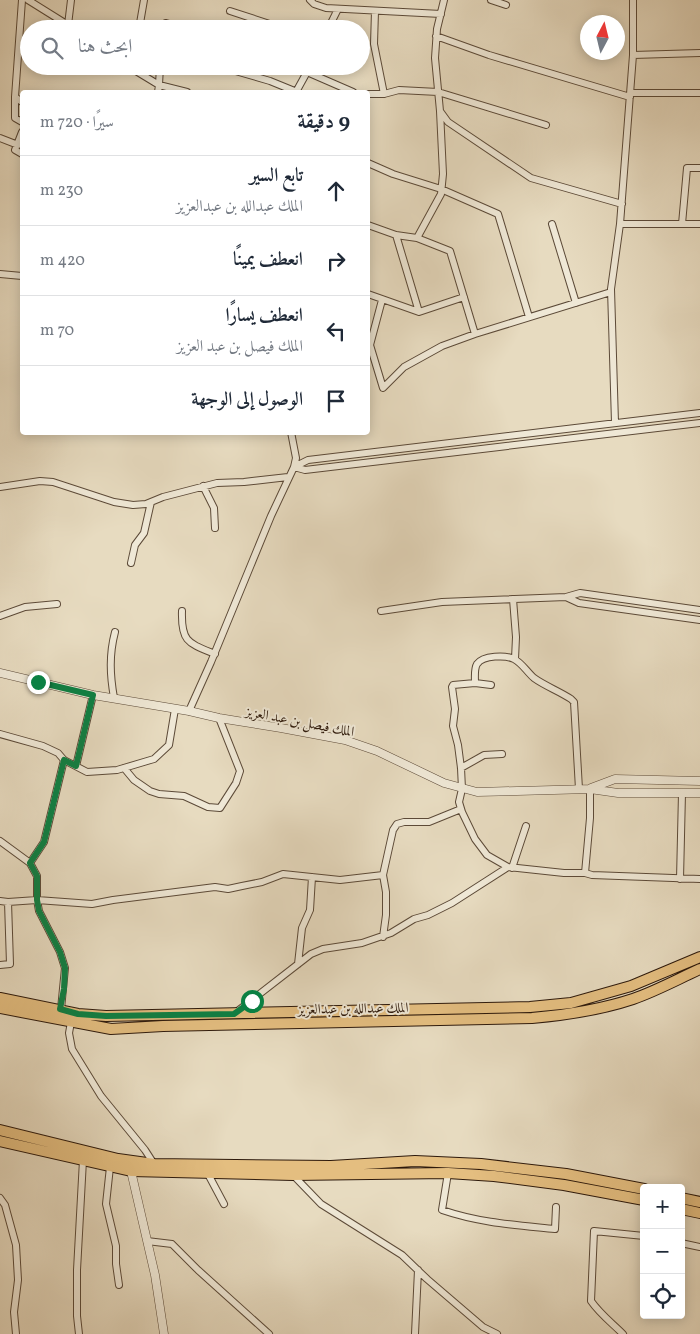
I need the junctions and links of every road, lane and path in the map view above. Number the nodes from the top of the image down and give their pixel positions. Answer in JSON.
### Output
{"nodes":[{"id":1,"x":22,"y":0,"type":"edge"},
{"id":2,"x":28,"y":0,"type":"edge"},
{"id":3,"x":71,"y":0,"type":"edge"},
{"id":4,"x":144,"y":0,"type":"edge"},
{"id":5,"x":310,"y":0,"type":"edge"},
{"id":6,"x":444,"y":0,"type":"edge"},
{"id":7,"x":491,"y":0,"type":"edge"},
{"id":8,"x":633,"y":0,"type":"edge"},
{"id":9,"x":506,"y":5,"type":"dead end"},
{"id":10,"x":338,"y":9,"type":"junction"},
{"id":11,"x":374,"y":10,"type":"junction"},
{"id":12,"x":230,"y":11,"type":"dead end"},
{"id":13,"x":441,"y":14,"type":"junction"},
{"id":14,"x":21,"y":20,"type":"edge"},
{"id":15,"x":60,"y":20,"type":"edge"},
{"id":16,"x":71,"y":20,"type":"edge"},
{"id":17,"x":141,"y":20,"type":"edge"},
{"id":18,"x":258,"y":20,"type":"edge"},
{"id":19,"x":332,"y":20,"type":"edge"},
{"id":20,"x":20,"y":28,"type":"edge"},
{"id":21,"x":436,"y":36,"type":"junction"},
{"id":22,"x":700,"y":53,"type":"edge"},
{"id":23,"x":633,"y":55,"type":"junction"},
{"id":24,"x":143,"y":75,"type":"edge"},
{"id":25,"x":160,"y":75,"type":"edge"},
{"id":26,"x":249,"y":75,"type":"edge"},
{"id":27,"x":305,"y":75,"type":"edge"},
{"id":28,"x":320,"y":75,"type":"edge"},
{"id":29,"x":159,"y":85,"type":"junction"},
{"id":30,"x":158,"y":90,"type":"edge"},
{"id":31,"x":180,"y":90,"type":"edge"},
{"id":32,"x":292,"y":90,"type":"edge"},
{"id":33,"x":298,"y":90,"type":"edge"},
{"id":34,"x":349,"y":90,"type":"edge"},
{"id":35,"x":438,"y":92,"type":"junction"},
{"id":36,"x":700,"y":93,"type":"edge"},
{"id":37,"x":370,"y":94,"type":"edge"},
{"id":38,"x":384,"y":94,"type":"junction"},
{"id":39,"x":630,"y":95,"type":"junction"},
{"id":40,"x":15,"y":97,"type":"junction"},
{"id":41,"x":20,"y":101,"type":"edge"},
{"id":42,"x":440,"y":110,"type":"junction"},
{"id":43,"x":20,"y":121,"type":"edge"},
{"id":44,"x":546,"y":125,"type":"dead end"},
{"id":45,"x":0,"y":138,"type":"edge"},
{"id":46,"x":20,"y":138,"type":"edge"},
{"id":47,"x":18,"y":144,"type":"junction"},
{"id":48,"x":20,"y":153,"type":"edge"},
{"id":49,"x":370,"y":164,"type":"edge"},
{"id":50,"x":700,"y":168,"type":"edge"},
{"id":51,"x":442,"y":189,"type":"junction"},
{"id":52,"x":622,"y":204,"type":"junction"},
{"id":53,"x":552,"y":224,"type":"dead end"},
{"id":54,"x":620,"y":224,"type":"junction"},
{"id":55,"x":682,"y":224,"type":"junction"},
{"id":56,"x":700,"y":224,"type":"edge"},
{"id":57,"x":370,"y":226,"type":"edge"},
{"id":58,"x":396,"y":235,"type":"junction"},
{"id":59,"x":417,"y":238,"type":"junction"},
{"id":60,"x":0,"y":274,"type":"edge"},
{"id":61,"x":20,"y":276,"type":"edge"},
{"id":62,"x":611,"y":292,"type":"junction"},
{"id":63,"x":370,"y":295,"type":"edge"},
{"id":64,"x":464,"y":297,"type":"junction"},
{"id":65,"x":382,"y":300,"type":"junction"},
{"id":66,"x":576,"y":303,"type":"junction"},
{"id":67,"x":419,"y":312,"type":"junction"},
{"id":68,"x":530,"y":317,"type":"junction"},
{"id":69,"x":475,"y":334,"type":"junction"},
{"id":70,"x":700,"y":413,"type":"edge"},
{"id":71,"x":615,"y":422,"type":"junction"},
{"id":72,"x":700,"y":423,"type":"edge"},
{"id":73,"x":292,"y":435,"type":"edge"},
{"id":74,"x":294,"y":467,"type":"junction"},
{"id":75,"x":288,"y":477,"type":"junction"},
{"id":76,"x":203,"y":486,"type":"junction"},
{"id":77,"x":0,"y":487,"type":"edge"},
{"id":78,"x":150,"y":502,"type":"junction"},
{"id":79,"x":215,"y":528,"type":"dead end"},
{"id":80,"x":131,"y":563,"type":"dead end"},
{"id":81,"x":566,"y":597,"type":"junction"},
{"id":82,"x":512,"y":599,"type":"junction"},
{"id":83,"x":56,"y":604,"type":"dead end"},
{"id":84,"x":381,"y":610,"type":"dead end"},
{"id":85,"x":700,"y":610,"type":"edge"},
{"id":86,"x":182,"y":611,"type":"dead end"},
{"id":87,"x":0,"y":616,"type":"edge"},
{"id":88,"x":700,"y":620,"type":"edge"},
{"id":89,"x":115,"y":632,"type":"dead end"},
{"id":90,"x":214,"y":654,"type":"junction"},
{"id":91,"x":515,"y":659,"type":"junction"},
{"id":92,"x":0,"y":673,"type":"edge"},
{"id":93,"x":475,"y":683,"type":"junction"},
{"id":94,"x":491,"y":685,"type":"dead end"},
{"id":95,"x":93,"y":695,"type":"junction"},
{"id":96,"x":114,"y":698,"type":"junction"},
{"id":97,"x":175,"y":709,"type":"junction"},
{"id":98,"x":189,"y":711,"type":"junction"},
{"id":99,"x":219,"y":718,"type":"junction"},
{"id":100,"x":0,"y":734,"type":"edge"},
{"id":101,"x":502,"y":754,"type":"dead end"},
{"id":102,"x":64,"y":760,"type":"junction"},
{"id":103,"x":76,"y":766,"type":"junction"},
{"id":104,"x":124,"y":768,"type":"junction"},
{"id":105,"x":461,"y":768,"type":"junction"},
{"id":106,"x":700,"y":781,"type":"edge"},
{"id":107,"x":462,"y":789,"type":"junction"},
{"id":108,"x":579,"y":789,"type":"junction"},
{"id":109,"x":590,"y":789,"type":"junction"},
{"id":110,"x":682,"y":793,"type":"junction"},
{"id":111,"x":700,"y":793,"type":"edge"},
{"id":112,"x":460,"y":809,"type":"junction"},
{"id":113,"x":526,"y":826,"type":"dead end"},
{"id":114,"x":0,"y":841,"type":"edge"},
{"id":115,"x":30,"y":863,"type":"junction"},
{"id":116,"x":510,"y":867,"type":"junction"},
{"id":117,"x":585,"y":873,"type":"junction"},
{"id":118,"x":383,"y":875,"type":"junction"},
{"id":119,"x":312,"y":877,"type":"junction"},
{"id":120,"x":680,"y":879,"type":"junction"},
{"id":121,"x":700,"y":879,"type":"edge"},
{"id":122,"x":37,"y":900,"type":"junction"},
{"id":123,"x":0,"y":901,"type":"edge"},
{"id":124,"x":8,"y":902,"type":"junction"},
{"id":125,"x":383,"y":937,"type":"junction"},
{"id":126,"x":700,"y":957,"type":"edge"},
{"id":127,"x":298,"y":964,"type":"junction"},
{"id":128,"x":0,"y":965,"type":"edge"},
{"id":129,"x":700,"y":969,"type":"edge"},
{"id":130,"x":0,"y":998,"type":"edge"},
{"id":131,"x":0,"y":1008,"type":"edge"},
{"id":132,"x":60,"y":1009,"type":"junction"},
{"id":133,"x":234,"y":1014,"type":"junction"},
{"id":134,"x":71,"y":1022,"type":"junction"},
{"id":135,"x":0,"y":1130,"type":"edge"},
{"id":136,"x":0,"y":1141,"type":"edge"},
{"id":137,"x":83,"y":1160,"type":"junction"},
{"id":138,"x":110,"y":1167,"type":"junction"},
{"id":139,"x":154,"y":1168,"type":"junction"},
{"id":140,"x":131,"y":1171,"type":"junction"},
{"id":141,"x":448,"y":1173,"type":"junction"},
{"id":142,"x":208,"y":1174,"type":"junction"},
{"id":143,"x":566,"y":1174,"type":"junction"},
{"id":144,"x":293,"y":1175,"type":"junction"},
{"id":145,"x":564,"y":1185,"type":"junction"},
{"id":146,"x":640,"y":1188,"type":"edge"},
{"id":147,"x":0,"y":1198,"type":"edge"},
{"id":148,"x":640,"y":1199,"type":"edge"},
{"id":149,"x":685,"y":1199,"type":"edge"},
{"id":150,"x":700,"y":1202,"type":"edge"},
{"id":151,"x":224,"y":1204,"type":"dead end"},
{"id":152,"x":556,"y":1208,"type":"dead end"},
{"id":153,"x":685,"y":1210,"type":"edge"},
{"id":154,"x":6,"y":1211,"type":"junction"},
{"id":155,"x":700,"y":1213,"type":"edge"},
{"id":156,"x":0,"y":1217,"type":"edge"},
{"id":157,"x":640,"y":1236,"type":"edge"},
{"id":158,"x":147,"y":1241,"type":"junction"},
{"id":159,"x":685,"y":1244,"type":"edge"},
{"id":160,"x":700,"y":1247,"type":"edge"},
{"id":161,"x":418,"y":1270,"type":"junction"},
{"id":162,"x":119,"y":1285,"type":"dead end"},
{"id":163,"x":16,"y":1334,"type":"edge"},
{"id":164,"x":79,"y":1334,"type":"edge"},
{"id":165,"x":164,"y":1334,"type":"edge"},
{"id":166,"x":269,"y":1334,"type":"edge"},
{"id":167,"x":415,"y":1334,"type":"edge"},
{"id":168,"x":497,"y":1334,"type":"edge"},
{"id":169,"x":623,"y":1334,"type":"edge"}],
"edges":[{"from":1,"to":14,"type":"street"},
{"from":2,"to":15,"type":"street"},
{"from":3,"to":16,"type":"street"},
{"from":4,"to":17,"type":"street"},
{"from":5,"to":10,"type":"street"},
{"from":6,"to":13,"type":"street"},
{"from":7,"to":9,"type":"street"},
{"from":8,"to":23,"type":"street"},
{"from":10,"to":11,"type":"street"},
{"from":10,"to":19,"type":"street"},
{"from":11,"to":13,"type":"street"},
{"from":11,"to":38,"type":"street"},
{"from":12,"to":18,"type":"street"},
{"from":13,"to":21,"type":"street"},
{"from":20,"to":40,"type":"street"},
{"from":21,"to":35,"type":"street"},
{"from":21,"to":39,"type":"street"},
{"from":22,"to":23,"type":"street"},
{"from":23,"to":39,"type":"street"},
{"from":24,"to":29,"type":"street"},
{"from":25,"to":29,"type":"street"},
{"from":26,"to":32,"type":"street"},
{"from":27,"to":33,"type":"street"},
{"from":28,"to":34,"type":"street"},
{"from":29,"to":30,"type":"street"},
{"from":29,"to":31,"type":"street"},
{"from":35,"to":38,"type":"street"},
{"from":35,"to":42,"type":"street"},
{"from":35,"to":44,"type":"street"},
{"from":36,"to":39,"type":"street"},
{"from":37,"to":38,"type":"street"},
{"from":39,"to":52,"type":"street"},
{"from":40,"to":41,"type":"street"},
{"from":40,"to":43,"type":"street"},
{"from":42,"to":51,"type":"street"},
{"from":42,"to":52,"type":"street"},
{"from":45,"to":47,"type":"street"},
{"from":46,"to":47,"type":"street"},
{"from":47,"to":48,"type":"street"},
{"from":49,"to":51,"type":"street"},
{"from":50,"to":55,"type":"street"},
{"from":51,"to":59,"type":"street"},
{"from":51,"to":68,"type":"street"},
{"from":52,"to":54,"type":"street"},
{"from":53,"to":66,"type":"street"},
{"from":54,"to":55,"type":"street"},
{"from":54,"to":62,"type":"street"},
{"from":55,"to":56,"type":"street"},
{"from":57,"to":58,"type":"street"},
{"from":58,"to":59,"type":"street"},
{"from":58,"to":67,"type":"street"},
{"from":59,"to":64,"type":"street"},
{"from":60,"to":61,"type":"street"},
{"from":62,"to":66,"type":"street"},
{"from":62,"to":71,"type":"street"},
{"from":63,"to":65,"type":"street"},
{"from":64,"to":67,"type":"street"},
{"from":64,"to":69,"type":"street"},
{"from":65,"to":67,"type":"street"},
{"from":65,"to":69,"type":"street"},
{"from":66,"to":68,"type":"street"},
{"from":68,"to":69,"type":"street"},
{"from":70,"to":71,"type":"street"},
{"from":71,"to":74,"type":"street"},
{"from":72,"to":74,"type":"street"},
{"from":73,"to":74,"type":"street"},
{"from":74,"to":75,"type":"street"},
{"from":75,"to":76,"type":"street"},
{"from":75,"to":90,"type":"street"},
{"from":76,"to":78,"type":"street"},
{"from":76,"to":79,"type":"street"},
{"from":77,"to":78,"type":"street"},
{"from":78,"to":80,"type":"street"},
{"from":81,"to":82,"type":"street"},
{"from":81,"to":85,"type":"street"},
{"from":81,"to":88,"type":"street"},
{"from":82,"to":84,"type":"street"},
{"from":82,"to":91,"type":"street"},
{"from":83,"to":87,"type":"street"},
{"from":86,"to":90,"type":"street"},
{"from":89,"to":96,"type":"street"},
{"from":90,"to":98,"type":"street"},
{"from":91,"to":93,"type":"street"},
{"from":91,"to":108,"type":"street"},
{"from":92,"to":95,"type":"street","name":"الملك فيصل بن عبد العزيز"},
{"from":93,"to":94,"type":"street"},
{"from":93,"to":105,"type":"street"},
{"from":95,"to":96,"type":"street","name":"الملك فيصل بن عبد العزيز"},
{"from":95,"to":103,"type":"street"},
{"from":96,"to":97,"type":"street","name":"الملك فيصل بن عبد العزيز"},
{"from":97,"to":98,"type":"street","name":"الملك فيصل بن عبد العزيز"},
{"from":97,"to":104,"type":"street"},
{"from":98,"to":99,"type":"street","name":"الملك فيصل بن عبد العزيز"},
{"from":99,"to":104,"type":"street"},
{"from":99,"to":107,"type":"street","name":"الملك فيصل بن عبد العزيز"},
{"from":100,"to":102,"type":"street"},
{"from":101,"to":105,"type":"street"},
{"from":102,"to":103,"type":"street"},
{"from":102,"to":115,"type":"street"},
{"from":103,"to":104,"type":"street"},
{"from":105,"to":107,"type":"street"},
{"from":106,"to":109,"type":"street","name":"الملك فيصل بن عبد العزيز"},
{"from":107,"to":108,"type":"street","name":"الملك فيصل بن عبد العزيز"},
{"from":107,"to":112,"type":"street"},
{"from":108,"to":109,"type":"street","name":"الملك فيصل بن عبد العزيز"},
{"from":109,"to":110,"type":"street","name":"الملك فيصل بن عبد العزيز"},
{"from":109,"to":117,"type":"street"},
{"from":110,"to":111,"type":"street","name":"الملك فيصل بن عبد العزيز"},
{"from":110,"to":120,"type":"street"},
{"from":112,"to":116,"type":"street"},
{"from":112,"to":118,"type":"street"},
{"from":113,"to":116,"type":"street"},
{"from":114,"to":115,"type":"street"},
{"from":115,"to":122,"type":"street"},
{"from":116,"to":117,"type":"street"},
{"from":116,"to":125,"type":"street"},
{"from":117,"to":120,"type":"street"},
{"from":118,"to":119,"type":"street"},
{"from":118,"to":125,"type":"street"},
{"from":119,"to":122,"type":"street"},
{"from":119,"to":127,"type":"street"},
{"from":120,"to":121,"type":"street"},
{"from":122,"to":124,"type":"street"},
{"from":122,"to":132,"type":"street"},
{"from":123,"to":124,"type":"street"},
{"from":124,"to":128,"type":"street"},
{"from":125,"to":127,"type":"street"},
{"from":126,"to":133,"type":"main road","name":"الملك عبدالله بن عبدالعزيز"},
{"from":127,"to":133,"type":"street"},
{"from":129,"to":134,"type":"main road","name":"الملك عبدالله بن عبدالعزيز"},
{"from":130,"to":132,"type":"main road","name":"الملك عبدالله بن عبدالعزيز"},
{"from":131,"to":134,"type":"main road","name":"الملك عبدالله بن عبدالعزيز"},
{"from":132,"to":133,"type":"main road","name":"الملك عبدالله بن عبدالعزيز"},
{"from":134,"to":139,"type":"street"},
{"from":135,"to":139,"type":"main road"},
{"from":136,"to":137,"type":"main road"},
{"from":137,"to":138,"type":"main road"},
{"from":137,"to":164,"type":"street"},
{"from":138,"to":140,"type":"main road"},
{"from":138,"to":162,"type":"street"},
{"from":139,"to":140,"type":"main road"},
{"from":139,"to":142,"type":"main road"},
{"from":139,"to":143,"type":"main road"},
{"from":140,"to":158,"type":"street"},
{"from":141,"to":144,"type":"main road"},
{"from":141,"to":145,"type":"main road"},
{"from":141,"to":152,"type":"street"},
{"from":142,"to":144,"type":"main road"},
{"from":142,"to":151,"type":"street"},
{"from":143,"to":145,"type":"main road"},
{"from":143,"to":146,"type":"main road"},
{"from":144,"to":161,"type":"street"},
{"from":145,"to":148,"type":"main road"},
{"from":147,"to":154,"type":"street"},
{"from":149,"to":150,"type":"main road"},
{"from":153,"to":155,"type":"main road"},
{"from":154,"to":156,"type":"street"},
{"from":154,"to":163,"type":"street"},
{"from":157,"to":169,"type":"street"},
{"from":158,"to":165,"type":"street"},
{"from":158,"to":166,"type":"street"},
{"from":159,"to":160,"type":"street"},
{"from":161,"to":167,"type":"street"},
{"from":161,"to":168,"type":"street"}]}
